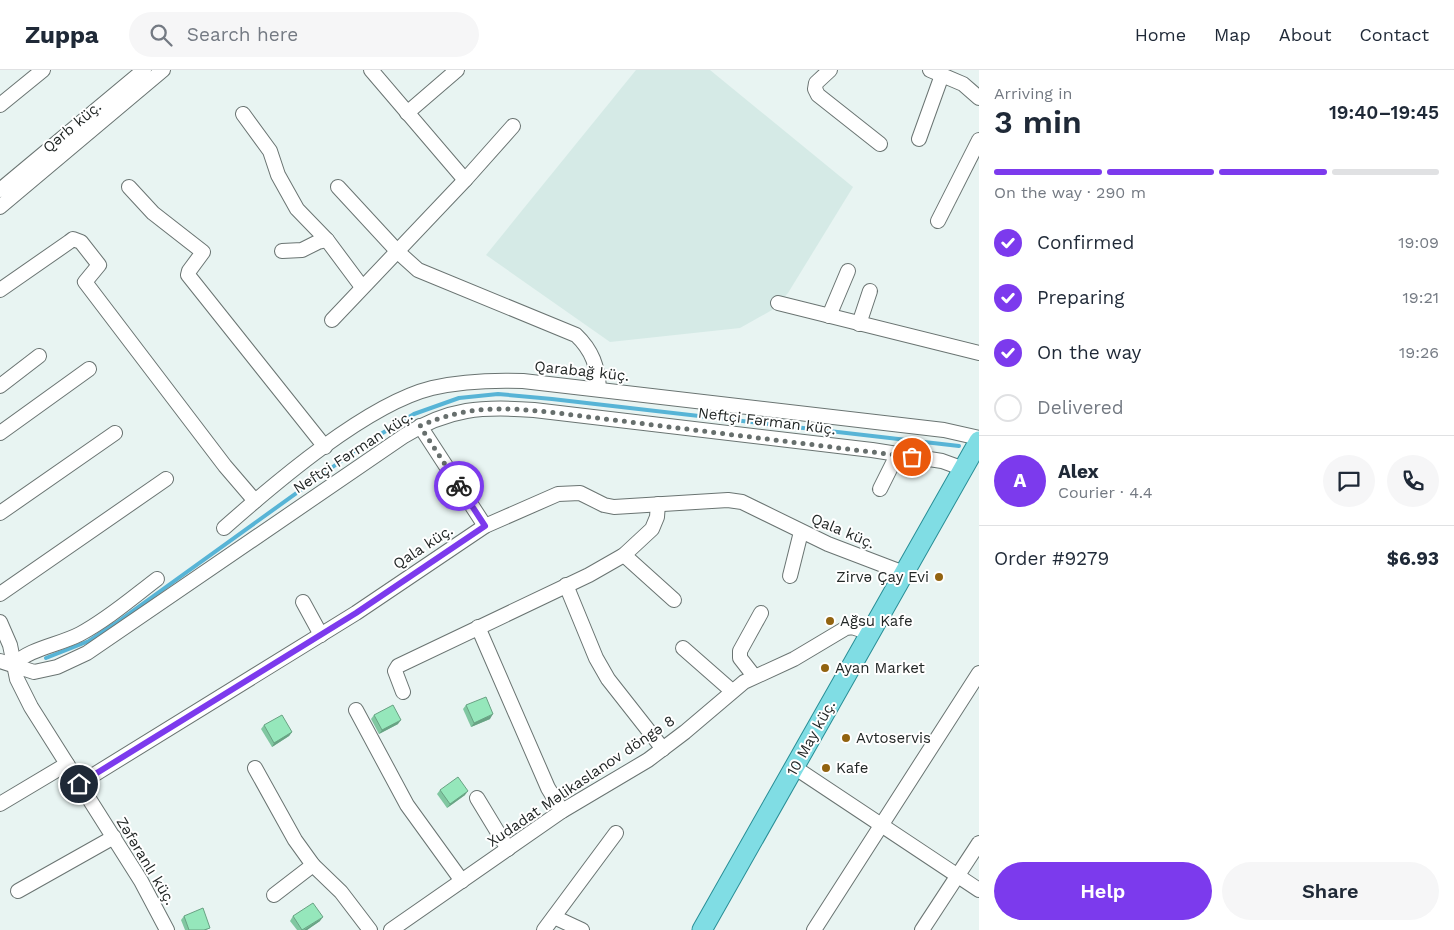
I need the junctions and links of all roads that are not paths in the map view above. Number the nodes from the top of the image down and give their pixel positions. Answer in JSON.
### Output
{"nodes":[{"id":1,"x":44,"y":70,"type":"edge"},
{"id":2,"x":144,"y":70,"type":"edge"},
{"id":3,"x":163,"y":70,"type":"edge"},
{"id":4,"x":371,"y":70,"type":"edge"},
{"id":5,"x":457,"y":70,"type":"edge"},
{"id":6,"x":830,"y":70,"type":"edge"},
{"id":7,"x":936,"y":72,"type":"edge"},
{"id":8,"x":978,"y":95,"type":"edge"},
{"id":9,"x":0,"y":105,"type":"edge"},
{"id":10,"x":407,"y":113,"type":"junction"},
{"id":11,"x":243,"y":114,"type":"dead end"},
{"id":12,"x":513,"y":126,"type":"dead end"},
{"id":13,"x":919,"y":139,"type":"dead end"},
{"id":14,"x":979,"y":140,"type":"edge"},
{"id":15,"x":880,"y":144,"type":"dead end"},
{"id":16,"x":465,"y":180,"type":"junction"},
{"id":17,"x":129,"y":187,"type":"dead end"},
{"id":18,"x":338,"y":187,"type":"dead end"},
{"id":19,"x":0,"y":190,"type":"edge"},
{"id":20,"x":0,"y":207,"type":"edge"},
{"id":21,"x":938,"y":221,"type":"dead end"},
{"id":22,"x":327,"y":240,"type":"junction"},
{"id":23,"x":282,"y":251,"type":"dead end"},
{"id":24,"x":398,"y":252,"type":"junction"},
{"id":25,"x":848,"y":271,"type":"dead end"},
{"id":26,"x":362,"y":287,"type":"junction"},
{"id":27,"x":0,"y":290,"type":"edge"},
{"id":28,"x":870,"y":291,"type":"dead end"},
{"id":29,"x":778,"y":303,"type":"dead end"},
{"id":30,"x":829,"y":316,"type":"junction"},
{"id":31,"x":332,"y":320,"type":"dead end"},
{"id":32,"x":859,"y":324,"type":"junction"},
{"id":33,"x":979,"y":353,"type":"edge"},
{"id":34,"x":40,"y":356,"type":"dead end"},
{"id":35,"x":89,"y":369,"type":"dead end"},
{"id":36,"x":0,"y":386,"type":"edge"},
{"id":37,"x":599,"y":389,"type":"junction"},
{"id":38,"x":420,"y":426,"type":"junction"},
{"id":39,"x":0,"y":433,"type":"edge"},
{"id":40,"x":115,"y":433,"type":"dead end"},
{"id":41,"x":979,"y":440,"type":"edge"},
{"id":42,"x":325,"y":447,"type":"junction"},
{"id":43,"x":897,"y":454,"type":"junction"},
{"id":44,"x":964,"y":469,"type":"junction"},
{"id":45,"x":166,"y":479,"type":"dead end"},
{"id":46,"x":880,"y":489,"type":"dead end"},
{"id":47,"x":255,"y":501,"type":"junction"},
{"id":48,"x":658,"y":504,"type":"junction"},
{"id":49,"x":0,"y":513,"type":"edge"},
{"id":50,"x":485,"y":526,"type":"junction"},
{"id":51,"x":224,"y":528,"type":"dead end"},
{"id":52,"x":801,"y":532,"type":"junction"},
{"id":53,"x":624,"y":555,"type":"junction"},
{"id":54,"x":904,"y":573,"type":"junction"},
{"id":55,"x":790,"y":576,"type":"dead end"},
{"id":56,"x":157,"y":579,"type":"dead end"},
{"id":57,"x":566,"y":585,"type":"junction"},
{"id":58,"x":0,"y":594,"type":"edge"},
{"id":59,"x":674,"y":600,"type":"dead end"},
{"id":60,"x":303,"y":602,"type":"dead end"},
{"id":61,"x":760,"y":613,"type":"dead end"},
{"id":62,"x":0,"y":622,"type":"edge"},
{"id":63,"x":478,"y":627,"type":"junction"},
{"id":64,"x":870,"y":633,"type":"junction"},
{"id":65,"x":322,"y":634,"type":"junction"},
{"id":66,"x":683,"y":648,"type":"dead end"},
{"id":67,"x":7,"y":663,"type":"edge"},
{"id":68,"x":979,"y":673,"type":"edge"},
{"id":69,"x":754,"y":676,"type":"junction"},
{"id":70,"x":732,"y":691,"type":"junction"},
{"id":71,"x":403,"y":692,"type":"dead end"},
{"id":72,"x":356,"y":710,"type":"dead end"},
{"id":73,"x":663,"y":749,"type":"junction"},
{"id":74,"x":67,"y":764,"type":"junction"},
{"id":75,"x":794,"y":767,"type":"junction"},
{"id":76,"x":255,"y":768,"type":"dead end"},
{"id":77,"x":79,"y":784,"type":"junction"},
{"id":78,"x":477,"y":798,"type":"dead end"},
{"id":79,"x":0,"y":804,"type":"edge"},
{"id":80,"x":562,"y":811,"type":"junction"},
{"id":81,"x":882,"y":823,"type":"junction"},
{"id":82,"x":616,"y":833,"type":"dead end"},
{"id":83,"x":114,"y":837,"type":"junction"},
{"id":84,"x":979,"y":842,"type":"edge"},
{"id":85,"x":508,"y":849,"type":"junction"},
{"id":86,"x":313,"y":865,"type":"junction"},
{"id":87,"x":958,"y":876,"type":"junction"},
{"id":88,"x":462,"y":881,"type":"junction"},
{"id":89,"x":979,"y":890,"type":"edge"},
{"id":90,"x":18,"y":891,"type":"dead end"},
{"id":91,"x":274,"y":895,"type":"dead end"},
{"id":92,"x":554,"y":917,"type":"junction"},
{"id":93,"x":167,"y":930,"type":"edge"},
{"id":94,"x":370,"y":930,"type":"edge"},
{"id":95,"x":391,"y":930,"type":"edge"},
{"id":96,"x":544,"y":930,"type":"edge"},
{"id":97,"x":582,"y":930,"type":"edge"},
{"id":98,"x":702,"y":930,"type":"edge"},
{"id":99,"x":814,"y":930,"type":"edge"},
{"id":100,"x":922,"y":930,"type":"edge"}],
"edges":[{"from":1,"to":9,"type":"street"},
{"from":2,"to":19,"type":"street","name":"Qərb küç."},
{"from":3,"to":20,"type":"street","name":"Qərb küç."},
{"from":4,"to":10,"type":"street"},
{"from":5,"to":10,"type":"street"},
{"from":6,"to":15,"type":"street"},
{"from":7,"to":8,"type":"street"},
{"from":7,"to":13,"type":"street"},
{"from":10,"to":16,"type":"street"},
{"from":11,"to":22,"type":"street"},
{"from":12,"to":16,"type":"street"},
{"from":14,"to":21,"type":"street"},
{"from":16,"to":24,"type":"street"},
{"from":17,"to":42,"type":"street"},
{"from":18,"to":24,"type":"street"},
{"from":22,"to":23,"type":"street"},
{"from":22,"to":26,"type":"street"},
{"from":24,"to":26,"type":"street"},
{"from":24,"to":37,"type":"street"},
{"from":25,"to":30,"type":"street"},
{"from":26,"to":31,"type":"street"},
{"from":27,"to":47,"type":"street"},
{"from":28,"to":32,"type":"street"},
{"from":29,"to":30,"type":"street"},
{"from":30,"to":32,"type":"street"},
{"from":32,"to":33,"type":"street"},
{"from":34,"to":36,"type":"street"},
{"from":35,"to":39,"type":"street"},
{"from":37,"to":41,"type":"street","name":"Qarabağ küç."},
{"from":37,"to":42,"type":"street","name":"Qarabağ küç."},
{"from":38,"to":43,"type":"street","name":"Neftçi Fərman küç."},
{"from":38,"to":50,"type":"street"},
{"from":38,"to":67,"type":"street","name":"Neftçi Fərman küç."},
{"from":40,"to":49,"type":"street"},
{"from":41,"to":44,"type":"main road","name":"10 May küç."},
{"from":42,"to":47,"type":"street","name":"Qarabağ küç."},
{"from":43,"to":44,"type":"street","name":"Neftçi Fərman küç."},
{"from":43,"to":46,"type":"street"},
{"from":44,"to":54,"type":"main road","name":"10 May küç."},
{"from":45,"to":58,"type":"street"},
{"from":47,"to":51,"type":"street","name":"Qarabağ küç."},
{"from":48,"to":50,"type":"street","name":"Qala küç."},
{"from":48,"to":52,"type":"street","name":"Qala küç."},
{"from":48,"to":53,"type":"street"},
{"from":50,"to":65,"type":"street","name":"Qala küç."},
{"from":52,"to":54,"type":"street","name":"Qala küç."},
{"from":52,"to":55,"type":"street"},
{"from":53,"to":57,"type":"street"},
{"from":53,"to":59,"type":"street"},
{"from":54,"to":64,"type":"main road","name":"10 May küç."},
{"from":56,"to":67,"type":"street"},
{"from":57,"to":63,"type":"street"},
{"from":57,"to":73,"type":"street"},
{"from":60,"to":65,"type":"street"},
{"from":61,"to":69,"type":"street"},
{"from":62,"to":67,"type":"street","name":"Zəfəranlı küç."},
{"from":63,"to":71,"type":"street"},
{"from":63,"to":80,"type":"street"},
{"from":64,"to":69,"type":"street","name":"Xudadat Məlikaslanov döngə 8"},
{"from":64,"to":75,"type":"main road","name":"10 May küç."},
{"from":65,"to":77,"type":"street","name":"Qala küç."},
{"from":66,"to":70,"type":"street"},
{"from":67,"to":74,"type":"street","name":"Zəfəranlı küç."},
{"from":68,"to":81,"type":"street"},
{"from":69,"to":70,"type":"street","name":"Xudadat Məlikaslanov döngə 8"},
{"from":70,"to":73,"type":"street","name":"Xudadat Məlikaslanov döngə 8"},
{"from":72,"to":88,"type":"street"},
{"from":73,"to":80,"type":"street","name":"Xudadat Məlikaslanov döngə 8"},
{"from":74,"to":77,"type":"street","name":"Zəfəranlı küç."},
{"from":74,"to":79,"type":"street"},
{"from":75,"to":81,"type":"street"},
{"from":75,"to":98,"type":"main road","name":"10 May küç."},
{"from":76,"to":86,"type":"street"},
{"from":77,"to":83,"type":"street","name":"Zəfəranlı küç."},
{"from":78,"to":85,"type":"street"},
{"from":80,"to":85,"type":"street","name":"Xudadat Məlikaslanov döngə 8"},
{"from":81,"to":87,"type":"street"},
{"from":81,"to":99,"type":"street"},
{"from":82,"to":92,"type":"street"},
{"from":83,"to":90,"type":"street"},
{"from":83,"to":93,"type":"street","name":"Zəfəranlı küç."},
{"from":84,"to":87,"type":"street"},
{"from":85,"to":88,"type":"street","name":"Xudadat Məlikaslanov döngə 8"},
{"from":86,"to":91,"type":"street"},
{"from":86,"to":94,"type":"street"},
{"from":87,"to":89,"type":"street"},
{"from":87,"to":100,"type":"street"},
{"from":88,"to":95,"type":"street","name":"Xudadat Məlikaslanov döngə 8"},
{"from":92,"to":96,"type":"street"},
{"from":92,"to":97,"type":"street"}]}
